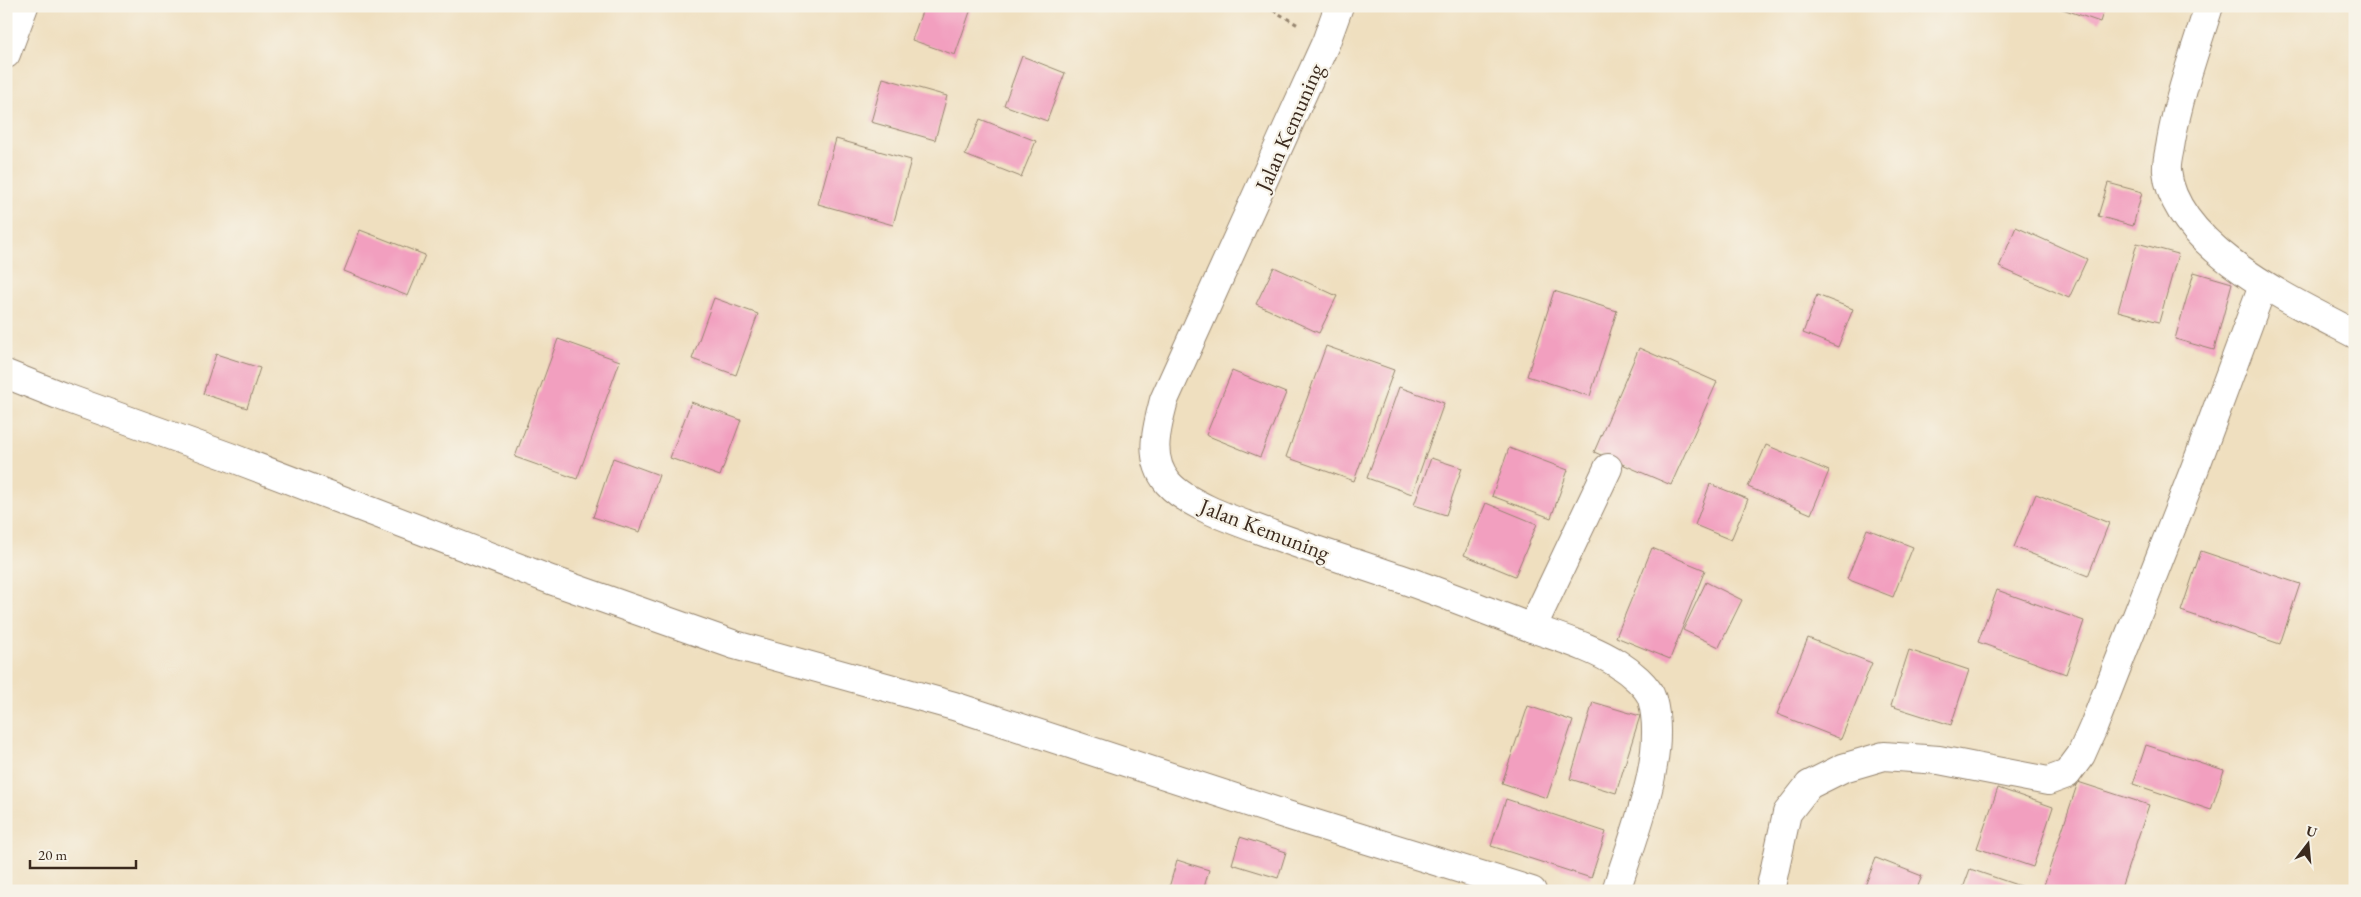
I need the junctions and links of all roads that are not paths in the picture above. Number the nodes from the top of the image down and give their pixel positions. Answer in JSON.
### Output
{"nodes":[{"id":1,"x":24,"y":6,"type":"edge"},
{"id":2,"x":1339,"y":6,"type":"edge"},
{"id":3,"x":2209,"y":6,"type":"edge"},
{"id":4,"x":6,"y":54,"type":"edge"},
{"id":5,"x":2263,"y":285,"type":"junction"},
{"id":6,"x":2355,"y":334,"type":"edge"},
{"id":7,"x":6,"y":374,"type":"edge"},
{"id":8,"x":1608,"y":468,"type":"dead end"},
{"id":9,"x":1532,"y":628,"type":"junction"},
{"id":10,"x":1532,"y":891,"type":"edge"},
{"id":11,"x":1616,"y":891,"type":"edge"},
{"id":12,"x":1770,"y":891,"type":"edge"}],
"edges":[{"from":1,"to":4,"type":"street"},
{"from":2,"to":9,"type":"street","name":"Jalan Kemuning"},
{"from":3,"to":5,"type":"street"},
{"from":5,"to":6,"type":"street"},
{"from":5,"to":12,"type":"street"},
{"from":7,"to":10,"type":"street"},
{"from":8,"to":9,"type":"street"},
{"from":9,"to":11,"type":"street","name":"Jalan Kemuning"}]}
